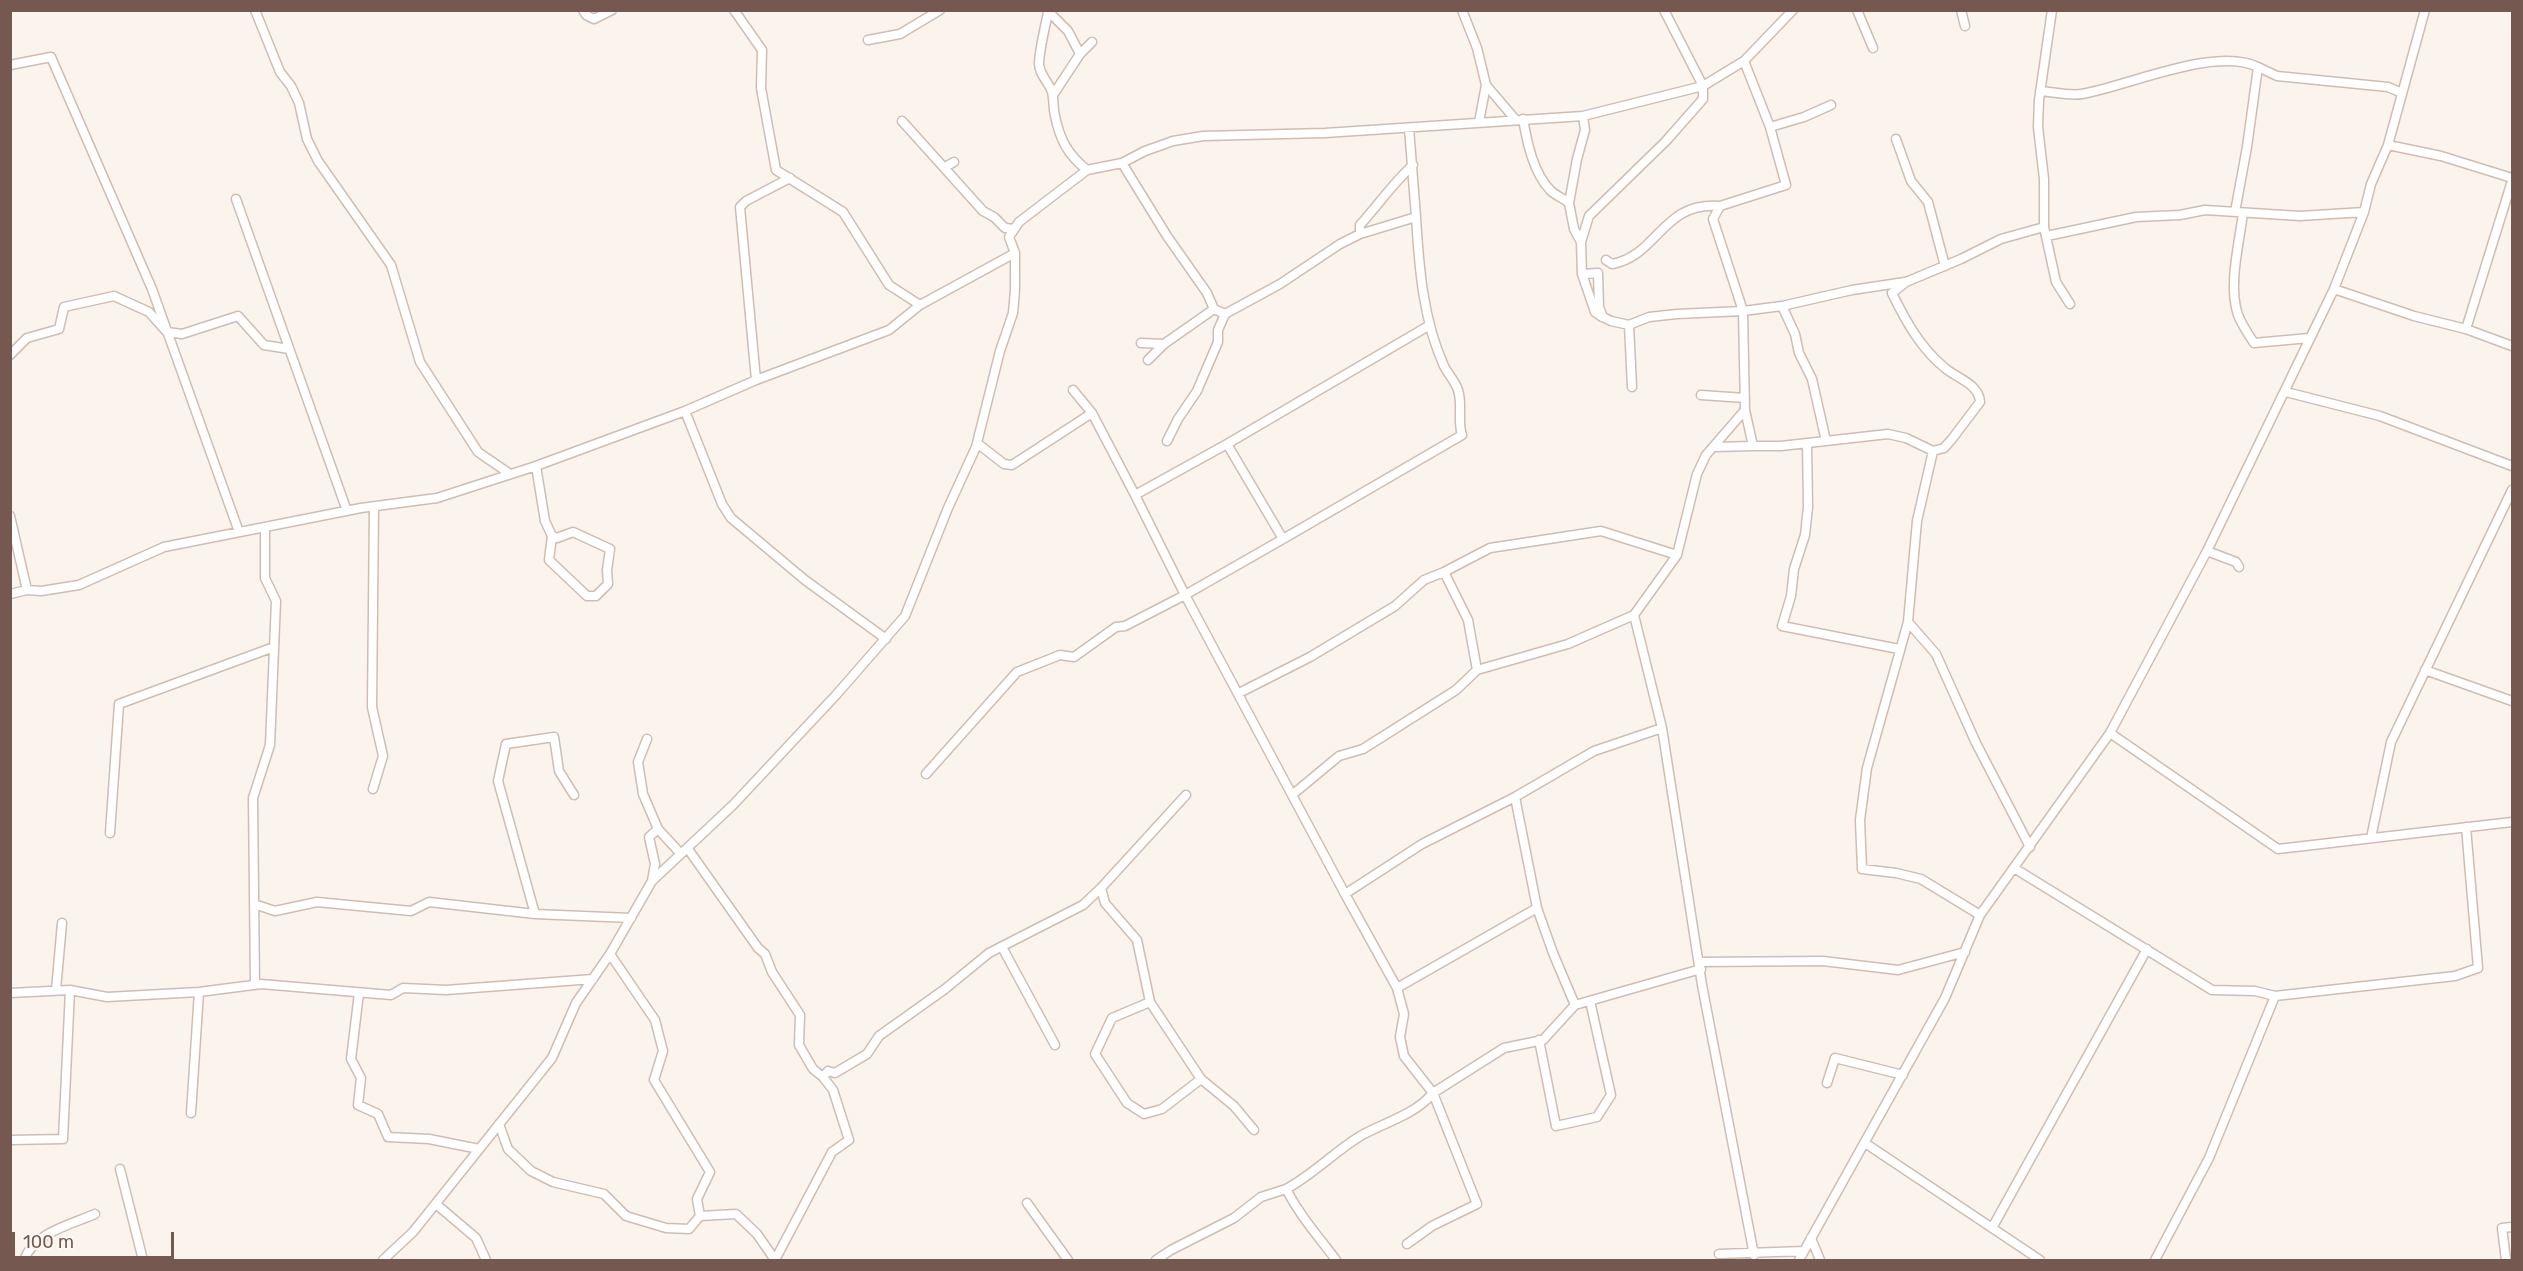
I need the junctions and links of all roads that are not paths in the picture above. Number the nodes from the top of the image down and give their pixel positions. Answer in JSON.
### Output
{"nodes":[{"id":1,"x":255,"y":10,"type":"edge"},
{"id":2,"x":583,"y":10,"type":"edge"},
{"id":3,"x":612,"y":10,"type":"edge"},
{"id":4,"x":734,"y":10,"type":"edge"},
{"id":5,"x":940,"y":10,"type":"edge"},
{"id":6,"x":1462,"y":10,"type":"edge"},
{"id":7,"x":1664,"y":10,"type":"edge"},
{"id":8,"x":1793,"y":10,"type":"edge"},
{"id":9,"x":1857,"y":10,"type":"edge"},
{"id":10,"x":1961,"y":10,"type":"edge"},
{"id":11,"x":2052,"y":10,"type":"edge"},
{"id":12,"x":2425,"y":10,"type":"edge"},
{"id":13,"x":1048,"y":11,"type":"edge"},
{"id":14,"x":1965,"y":26,"type":"dead end"},
{"id":15,"x":868,"y":39,"type":"dead end"},
{"id":16,"x":1092,"y":42,"type":"dead end"},
{"id":17,"x":1873,"y":48,"type":"dead end"},
{"id":18,"x":1080,"y":54,"type":"junction"},
{"id":19,"x":1744,"y":61,"type":"junction"},
{"id":20,"x":10,"y":65,"type":"edge"},
{"id":21,"x":2258,"y":67,"type":"junction"},
{"id":22,"x":1486,"y":85,"type":"junction"},
{"id":23,"x":1703,"y":86,"type":"junction"},
{"id":24,"x":2040,"y":91,"type":"junction"},
{"id":25,"x":2402,"y":93,"type":"junction"},
{"id":26,"x":1053,"y":95,"type":"junction"},
{"id":27,"x":1831,"y":105,"type":"dead end"},
{"id":28,"x":1584,"y":116,"type":"junction"},
{"id":29,"x":1519,"y":119,"type":"junction"},
{"id":30,"x":902,"y":121,"type":"dead end"},
{"id":31,"x":1479,"y":122,"type":"junction"},
{"id":32,"x":1770,"y":127,"type":"junction"},
{"id":33,"x":1409,"y":128,"type":"junction"},
{"id":34,"x":1896,"y":139,"type":"dead end"},
{"id":35,"x":2388,"y":145,"type":"junction"},
{"id":36,"x":954,"y":162,"type":"dead end"},
{"id":37,"x":1122,"y":163,"type":"junction"},
{"id":38,"x":1413,"y":165,"type":"junction"},
{"id":39,"x":945,"y":167,"type":"junction"},
{"id":40,"x":1088,"y":170,"type":"junction"},
{"id":41,"x":790,"y":178,"type":"junction"},
{"id":42,"x":2512,"y":180,"type":"edge"},
{"id":43,"x":236,"y":199,"type":"dead end"},
{"id":44,"x":1569,"y":203,"type":"junction"},
{"id":45,"x":1720,"y":206,"type":"junction"},
{"id":46,"x":2364,"y":212,"type":"junction"},
{"id":47,"x":2239,"y":213,"type":"junction"},
{"id":48,"x":1416,"y":217,"type":"junction"},
{"id":49,"x":1014,"y":229,"type":"junction"},
{"id":50,"x":2045,"y":232,"type":"junction"},
{"id":51,"x":1360,"y":234,"type":"junction"},
{"id":52,"x":1581,"y":242,"type":"junction"},
{"id":53,"x":1015,"y":253,"type":"junction"},
{"id":54,"x":1605,"y":260,"type":"dead end"},
{"id":55,"x":1945,"y":266,"type":"junction"},
{"id":56,"x":1582,"y":274,"type":"junction"},
{"id":57,"x":1906,"y":282,"type":"junction"},
{"id":58,"x":2334,"y":289,"type":"junction"},
{"id":59,"x":2070,"y":303,"type":"dead end"},
{"id":60,"x":920,"y":305,"type":"junction"},
{"id":61,"x":1782,"y":306,"type":"junction"},
{"id":62,"x":1214,"y":309,"type":"junction"},
{"id":63,"x":1743,"y":311,"type":"junction"},
{"id":64,"x":1225,"y":314,"type":"junction"},
{"id":65,"x":1603,"y":317,"type":"junction"},
{"id":66,"x":1430,"y":324,"type":"junction"},
{"id":67,"x":1629,"y":325,"type":"junction"},
{"id":68,"x":2466,"y":330,"type":"junction"},
{"id":69,"x":167,"y":332,"type":"junction"},
{"id":70,"x":2309,"y":338,"type":"junction"},
{"id":71,"x":1141,"y":343,"type":"dead end"},
{"id":72,"x":1164,"y":344,"type":"junction"},
{"id":73,"x":2512,"y":346,"type":"edge"},
{"id":74,"x":289,"y":349,"type":"junction"},
{"id":75,"x":10,"y":355,"type":"edge"},
{"id":76,"x":1148,"y":360,"type":"dead end"},
{"id":77,"x":756,"y":380,"type":"junction"},
{"id":78,"x":1632,"y":387,"type":"dead end"},
{"id":79,"x":1072,"y":390,"type":"dead end"},
{"id":80,"x":2286,"y":392,"type":"junction"},
{"id":81,"x":1701,"y":395,"type":"dead end"},
{"id":82,"x":1745,"y":398,"type":"junction"},
{"id":83,"x":1745,"y":410,"type":"junction"},
{"id":84,"x":685,"y":411,"type":"junction"},
{"id":85,"x":1092,"y":413,"type":"junction"},
{"id":86,"x":1167,"y":441,"type":"dead end"},
{"id":87,"x":1826,"y":441,"type":"junction"},
{"id":88,"x":1807,"y":442,"type":"junction"},
{"id":89,"x":977,"y":443,"type":"junction"},
{"id":90,"x":1227,"y":444,"type":"junction"},
{"id":91,"x":1752,"y":446,"type":"junction"},
{"id":92,"x":1714,"y":447,"type":"junction"},
{"id":93,"x":1933,"y":451,"type":"junction"},
{"id":94,"x":2512,"y":464,"type":"edge"},
{"id":95,"x":536,"y":466,"type":"junction"},
{"id":96,"x":510,"y":474,"type":"junction"},
{"id":97,"x":2512,"y":490,"type":"edge"},
{"id":98,"x":1135,"y":495,"type":"junction"},
{"id":99,"x":374,"y":507,"type":"junction"},
{"id":100,"x":347,"y":511,"type":"junction"},
{"id":101,"x":10,"y":516,"type":"edge"},
{"id":102,"x":265,"y":527,"type":"junction"},
{"id":103,"x":239,"y":532,"type":"junction"},
{"id":104,"x":552,"y":536,"type":"junction"},
{"id":105,"x":1283,"y":539,"type":"junction"},
{"id":106,"x":2207,"y":551,"type":"junction"},
{"id":107,"x":1677,"y":555,"type":"junction"},
{"id":108,"x":2239,"y":567,"type":"dead end"},
{"id":109,"x":1444,"y":572,"type":"junction"},
{"id":110,"x":27,"y":590,"type":"junction"},
{"id":111,"x":10,"y":594,"type":"edge"},
{"id":112,"x":1185,"y":595,"type":"junction"},
{"id":113,"x":1634,"y":615,"type":"junction"},
{"id":114,"x":1908,"y":622,"type":"junction"},
{"id":115,"x":886,"y":639,"type":"junction"},
{"id":116,"x":274,"y":647,"type":"junction"},
{"id":117,"x":1899,"y":649,"type":"junction"},
{"id":118,"x":1477,"y":670,"type":"junction"},
{"id":119,"x":2425,"y":670,"type":"junction"},
{"id":120,"x":1239,"y":693,"type":"junction"},
{"id":121,"x":2512,"y":701,"type":"edge"},
{"id":122,"x":1662,"y":728,"type":"junction"},
{"id":123,"x":2110,"y":733,"type":"junction"},
{"id":124,"x":647,"y":739,"type":"dead end"},
{"id":125,"x":926,"y":774,"type":"dead end"},
{"id":126,"x":373,"y":789,"type":"dead end"},
{"id":127,"x":574,"y":795,"type":"dead end"},
{"id":128,"x":1186,"y":795,"type":"dead end"},
{"id":129,"x":1292,"y":795,"type":"junction"},
{"id":130,"x":1515,"y":797,"type":"junction"},
{"id":131,"x":2512,"y":822,"type":"edge"},
{"id":132,"x":2466,"y":827,"type":"junction"},
{"id":133,"x":658,"y":828,"type":"junction"},
{"id":134,"x":110,"y":834,"type":"dead end"},
{"id":135,"x":2371,"y":838,"type":"junction"},
{"id":136,"x":2030,"y":847,"type":"junction"},
{"id":137,"x":684,"y":851,"type":"junction"},
{"id":138,"x":2014,"y":868,"type":"junction"},
{"id":139,"x":652,"y":881,"type":"junction"},
{"id":140,"x":1101,"y":888,"type":"junction"},
{"id":141,"x":1345,"y":894,"type":"junction"},
{"id":142,"x":254,"y":904,"type":"junction"},
{"id":143,"x":1537,"y":908,"type":"junction"},
{"id":144,"x":534,"y":914,"type":"junction"},
{"id":145,"x":1980,"y":915,"type":"junction"},
{"id":146,"x":631,"y":918,"type":"junction"},
{"id":147,"x":62,"y":923,"type":"dead end"},
{"id":148,"x":1002,"y":947,"type":"junction"},
{"id":149,"x":2147,"y":950,"type":"junction"},
{"id":150,"x":1965,"y":952,"type":"junction"},
{"id":151,"x":610,"y":954,"type":"junction"},
{"id":152,"x":1700,"y":966,"type":"junction"},
{"id":153,"x":593,"y":979,"type":"junction"},
{"id":154,"x":255,"y":985,"type":"junction"},
{"id":155,"x":1397,"y":988,"type":"junction"},
{"id":156,"x":56,"y":990,"type":"junction"},
{"id":157,"x":70,"y":990,"type":"junction"},
{"id":158,"x":199,"y":992,"type":"junction"},
{"id":159,"x":10,"y":993,"type":"edge"},
{"id":160,"x":359,"y":993,"type":"junction"},
{"id":161,"x":2275,"y":996,"type":"junction"},
{"id":162,"x":1590,"y":1001,"type":"junction"},
{"id":163,"x":1150,"y":1002,"type":"junction"},
{"id":164,"x":1575,"y":1005,"type":"junction"},
{"id":165,"x":1539,"y":1040,"type":"junction"},
{"id":166,"x":1055,"y":1045,"type":"dead end"},
{"id":167,"x":1903,"y":1075,"type":"junction"},
{"id":168,"x":823,"y":1077,"type":"junction"},
{"id":169,"x":1201,"y":1079,"type":"junction"},
{"id":170,"x":1827,"y":1083,"type":"dead end"},
{"id":171,"x":1433,"y":1093,"type":"junction"},
{"id":172,"x":191,"y":1113,"type":"dead end"},
{"id":173,"x":499,"y":1124,"type":"junction"},
{"id":174,"x":1254,"y":1130,"type":"dead end"},
{"id":175,"x":10,"y":1140,"type":"edge"},
{"id":176,"x":1865,"y":1143,"type":"junction"},
{"id":177,"x":479,"y":1149,"type":"junction"},
{"id":178,"x":120,"y":1169,"type":"dead end"},
{"id":179,"x":1286,"y":1189,"type":"junction"},
{"id":180,"x":1027,"y":1203,"type":"dead end"},
{"id":181,"x":436,"y":1204,"type":"junction"},
{"id":182,"x":95,"y":1214,"type":"dead end"},
{"id":183,"x":700,"y":1216,"type":"junction"},
{"id":184,"x":2512,"y":1227,"type":"edge"},
{"id":185,"x":1992,"y":1228,"type":"junction"},
{"id":186,"x":1811,"y":1238,"type":"junction"},
{"id":187,"x":1407,"y":1244,"type":"dead end"},
{"id":188,"x":1804,"y":1251,"type":"junction"},
{"id":189,"x":1719,"y":1254,"type":"dead end"},
{"id":190,"x":1754,"y":1254,"type":"junction"},
{"id":191,"x":24,"y":1260,"type":"edge"},
{"id":192,"x":143,"y":1260,"type":"edge"},
{"id":193,"x":383,"y":1260,"type":"edge"},
{"id":194,"x":486,"y":1260,"type":"edge"},
{"id":195,"x":775,"y":1260,"type":"edge"},
{"id":196,"x":1068,"y":1260,"type":"edge"},
{"id":197,"x":1156,"y":1260,"type":"edge"},
{"id":198,"x":1336,"y":1260,"type":"edge"},
{"id":199,"x":1799,"y":1260,"type":"edge"},
{"id":200,"x":1820,"y":1260,"type":"edge"},
{"id":201,"x":2040,"y":1260,"type":"edge"},
{"id":202,"x":2155,"y":1260,"type":"edge"},
{"id":203,"x":2506,"y":1260,"type":"edge"}],
"edges":[{"from":1,"to":96,"type":"street"},
{"from":2,"to":3,"type":"street"},
{"from":4,"to":41,"type":"street"},
{"from":5,"to":15,"type":"street"},
{"from":6,"to":22,"type":"street"},
{"from":7,"to":23,"type":"street"},
{"from":8,"to":19,"type":"street"},
{"from":9,"to":17,"type":"street"},
{"from":10,"to":14,"type":"street"},
{"from":11,"to":24,"type":"street"},
{"from":12,"to":25,"type":"street"},
{"from":13,"to":18,"type":"street"},
{"from":13,"to":26,"type":"street"},
{"from":16,"to":18,"type":"street"},
{"from":18,"to":26,"type":"street"},
{"from":19,"to":23,"type":"street"},
{"from":19,"to":32,"type":"street"},
{"from":20,"to":69,"type":"street"},
{"from":21,"to":24,"type":"street"},
{"from":21,"to":25,"type":"street"},
{"from":21,"to":47,"type":"street"},
{"from":22,"to":29,"type":"street"},
{"from":22,"to":31,"type":"street"},
{"from":23,"to":28,"type":"street"},
{"from":23,"to":52,"type":"street"},
{"from":24,"to":50,"type":"street"},
{"from":25,"to":35,"type":"street"},
{"from":26,"to":40,"type":"street"},
{"from":27,"to":32,"type":"street"},
{"from":28,"to":29,"type":"street"},
{"from":28,"to":44,"type":"street"},
{"from":29,"to":31,"type":"street"},
{"from":29,"to":44,"type":"street"},
{"from":30,"to":39,"type":"street"},
{"from":31,"to":33,"type":"street"},
{"from":32,"to":45,"type":"street"},
{"from":33,"to":37,"type":"street"},
{"from":33,"to":38,"type":"street"},
{"from":34,"to":55,"type":"street"},
{"from":35,"to":42,"type":"street"},
{"from":35,"to":46,"type":"street"},
{"from":36,"to":39,"type":"street"},
{"from":37,"to":40,"type":"street"},
{"from":37,"to":62,"type":"street"},
{"from":38,"to":48,"type":"street"},
{"from":38,"to":51,"type":"street"},
{"from":39,"to":49,"type":"street"},
{"from":40,"to":49,"type":"street"},
{"from":41,"to":60,"type":"street"},
{"from":41,"to":77,"type":"street"},
{"from":42,"to":68,"type":"street"},
{"from":43,"to":74,"type":"street"},
{"from":44,"to":52,"type":"street"},
{"from":45,"to":54,"type":"street"},
{"from":45,"to":63,"type":"street"},
{"from":46,"to":47,"type":"street"},
{"from":46,"to":58,"type":"street"},
{"from":47,"to":50,"type":"street"},
{"from":47,"to":70,"type":"street"},
{"from":48,"to":51,"type":"street"},
{"from":48,"to":66,"type":"street"},
{"from":49,"to":53,"type":"street"},
{"from":50,"to":55,"type":"street"},
{"from":50,"to":59,"type":"street"},
{"from":51,"to":64,"type":"street"},
{"from":52,"to":56,"type":"street"},
{"from":53,"to":60,"type":"street"},
{"from":53,"to":89,"type":"street"},
{"from":55,"to":57,"type":"street"},
{"from":56,"to":65,"type":"street"},
{"from":56,"to":65,"type":"street"},
{"from":57,"to":61,"type":"street"},
{"from":57,"to":93,"type":"street"},
{"from":58,"to":68,"type":"street"},
{"from":58,"to":70,"type":"street"},
{"from":60,"to":77,"type":"street"},
{"from":61,"to":63,"type":"street"},
{"from":61,"to":87,"type":"street"},
{"from":62,"to":64,"type":"street"},
{"from":62,"to":72,"type":"street"},
{"from":63,"to":67,"type":"street"},
{"from":63,"to":82,"type":"street"},
{"from":64,"to":86,"type":"street"},
{"from":65,"to":67,"type":"street"},
{"from":66,"to":90,"type":"street"},
{"from":66,"to":105,"type":"street"},
{"from":67,"to":78,"type":"street"},
{"from":68,"to":73,"type":"street"},
{"from":69,"to":74,"type":"street"},
{"from":69,"to":75,"type":"street"},
{"from":69,"to":103,"type":"street"},
{"from":70,"to":80,"type":"street"},
{"from":71,"to":72,"type":"street"},
{"from":72,"to":76,"type":"street"},
{"from":74,"to":100,"type":"street"},
{"from":77,"to":84,"type":"street"},
{"from":79,"to":85,"type":"street"},
{"from":80,"to":94,"type":"street"},
{"from":80,"to":106,"type":"street"},
{"from":81,"to":82,"type":"street"},
{"from":82,"to":83,"type":"street"},
{"from":83,"to":91,"type":"street"},
{"from":83,"to":92,"type":"street"},
{"from":84,"to":95,"type":"street"},
{"from":84,"to":115,"type":"street"},
{"from":85,"to":89,"type":"street"},
{"from":85,"to":98,"type":"street"},
{"from":87,"to":88,"type":"street"},
{"from":87,"to":93,"type":"street"},
{"from":88,"to":91,"type":"street"},
{"from":88,"to":117,"type":"street"},
{"from":89,"to":115,"type":"street"},
{"from":90,"to":98,"type":"street"},
{"from":90,"to":105,"type":"street"},
{"from":91,"to":92,"type":"street"},
{"from":92,"to":107,"type":"street"},
{"from":93,"to":114,"type":"street"},
{"from":95,"to":96,"type":"street"},
{"from":95,"to":104,"type":"street"},
{"from":96,"to":99,"type":"street"},
{"from":97,"to":119,"type":"street"},
{"from":98,"to":112,"type":"street"},
{"from":99,"to":100,"type":"street"},
{"from":99,"to":126,"type":"street"},
{"from":100,"to":102,"type":"street"},
{"from":101,"to":110,"type":"street"},
{"from":102,"to":103,"type":"street"},
{"from":102,"to":116,"type":"street"},
{"from":103,"to":110,"type":"street"},
{"from":104,"to":104,"type":"street"},
{"from":105,"to":112,"type":"street"},
{"from":106,"to":108,"type":"street"},
{"from":106,"to":123,"type":"street"},
{"from":107,"to":109,"type":"street"},
{"from":107,"to":113,"type":"street"},
{"from":109,"to":118,"type":"street"},
{"from":109,"to":120,"type":"street"},
{"from":110,"to":111,"type":"street"},
{"from":112,"to":120,"type":"street"},
{"from":112,"to":125,"type":"street"},
{"from":113,"to":118,"type":"street"},
{"from":113,"to":122,"type":"street"},
{"from":114,"to":117,"type":"street"},
{"from":114,"to":136,"type":"street"},
{"from":115,"to":137,"type":"street"},
{"from":116,"to":134,"type":"street"},
{"from":116,"to":142,"type":"street"},
{"from":117,"to":145,"type":"street"},
{"from":118,"to":129,"type":"street"},
{"from":119,"to":121,"type":"street"},
{"from":119,"to":135,"type":"street"},
{"from":120,"to":129,"type":"street"},
{"from":122,"to":130,"type":"street"},
{"from":122,"to":152,"type":"street"},
{"from":123,"to":135,"type":"street"},
{"from":123,"to":136,"type":"street"},
{"from":124,"to":133,"type":"street"},
{"from":127,"to":144,"type":"street"},
{"from":128,"to":140,"type":"street"},
{"from":129,"to":141,"type":"street"},
{"from":130,"to":141,"type":"street"},
{"from":130,"to":143,"type":"street"},
{"from":131,"to":132,"type":"street"},
{"from":132,"to":135,"type":"street"},
{"from":132,"to":161,"type":"street"},
{"from":133,"to":137,"type":"street"},
{"from":133,"to":139,"type":"street"},
{"from":136,"to":138,"type":"street"},
{"from":137,"to":139,"type":"street"},
{"from":137,"to":168,"type":"street"},
{"from":138,"to":145,"type":"street"},
{"from":138,"to":149,"type":"street"},
{"from":139,"to":146,"type":"street"},
{"from":140,"to":148,"type":"street"},
{"from":140,"to":163,"type":"street"},
{"from":141,"to":155,"type":"street"},
{"from":142,"to":144,"type":"street"},
{"from":142,"to":154,"type":"street"},
{"from":143,"to":155,"type":"street"},
{"from":143,"to":164,"type":"street"},
{"from":144,"to":146,"type":"street"},
{"from":145,"to":150,"type":"street"},
{"from":146,"to":151,"type":"street"},
{"from":147,"to":156,"type":"street"},
{"from":148,"to":166,"type":"street"},
{"from":148,"to":168,"type":"street"},
{"from":149,"to":161,"type":"street"},
{"from":149,"to":185,"type":"street"},
{"from":150,"to":152,"type":"street"},
{"from":150,"to":167,"type":"street"},
{"from":151,"to":153,"type":"street"},
{"from":151,"to":183,"type":"street"},
{"from":152,"to":162,"type":"street"},
{"from":152,"to":190,"type":"street"},
{"from":153,"to":160,"type":"street"},
{"from":153,"to":173,"type":"street"},
{"from":154,"to":158,"type":"street"},
{"from":154,"to":160,"type":"street"},
{"from":155,"to":171,"type":"street"},
{"from":156,"to":157,"type":"street"},
{"from":156,"to":159,"type":"street"},
{"from":157,"to":158,"type":"street"},
{"from":157,"to":175,"type":"street"},
{"from":158,"to":172,"type":"street"},
{"from":160,"to":177,"type":"street"},
{"from":161,"to":202,"type":"street"},
{"from":162,"to":164,"type":"street"},
{"from":162,"to":165,"type":"street"},
{"from":163,"to":169,"type":"street"},
{"from":163,"to":169,"type":"street"},
{"from":164,"to":165,"type":"street"},
{"from":165,"to":171,"type":"street"},
{"from":167,"to":170,"type":"street"},
{"from":167,"to":176,"type":"street"},
{"from":168,"to":195,"type":"street"},
{"from":169,"to":174,"type":"street"},
{"from":171,"to":179,"type":"street"},
{"from":171,"to":187,"type":"street"},
{"from":173,"to":177,"type":"street"},
{"from":173,"to":183,"type":"street"},
{"from":176,"to":185,"type":"street"},
{"from":176,"to":186,"type":"street"},
{"from":177,"to":181,"type":"street"},
{"from":178,"to":192,"type":"street"},
{"from":179,"to":197,"type":"street"},
{"from":179,"to":198,"type":"street"},
{"from":180,"to":196,"type":"street"},
{"from":181,"to":193,"type":"street"},
{"from":181,"to":194,"type":"street"},
{"from":182,"to":191,"type":"street"},
{"from":183,"to":195,"type":"street"},
{"from":184,"to":203,"type":"street"},
{"from":185,"to":201,"type":"street"},
{"from":186,"to":188,"type":"street"},
{"from":186,"to":200,"type":"street"},
{"from":188,"to":190,"type":"street"},
{"from":188,"to":199,"type":"street"},
{"from":189,"to":190,"type":"street"}]}
